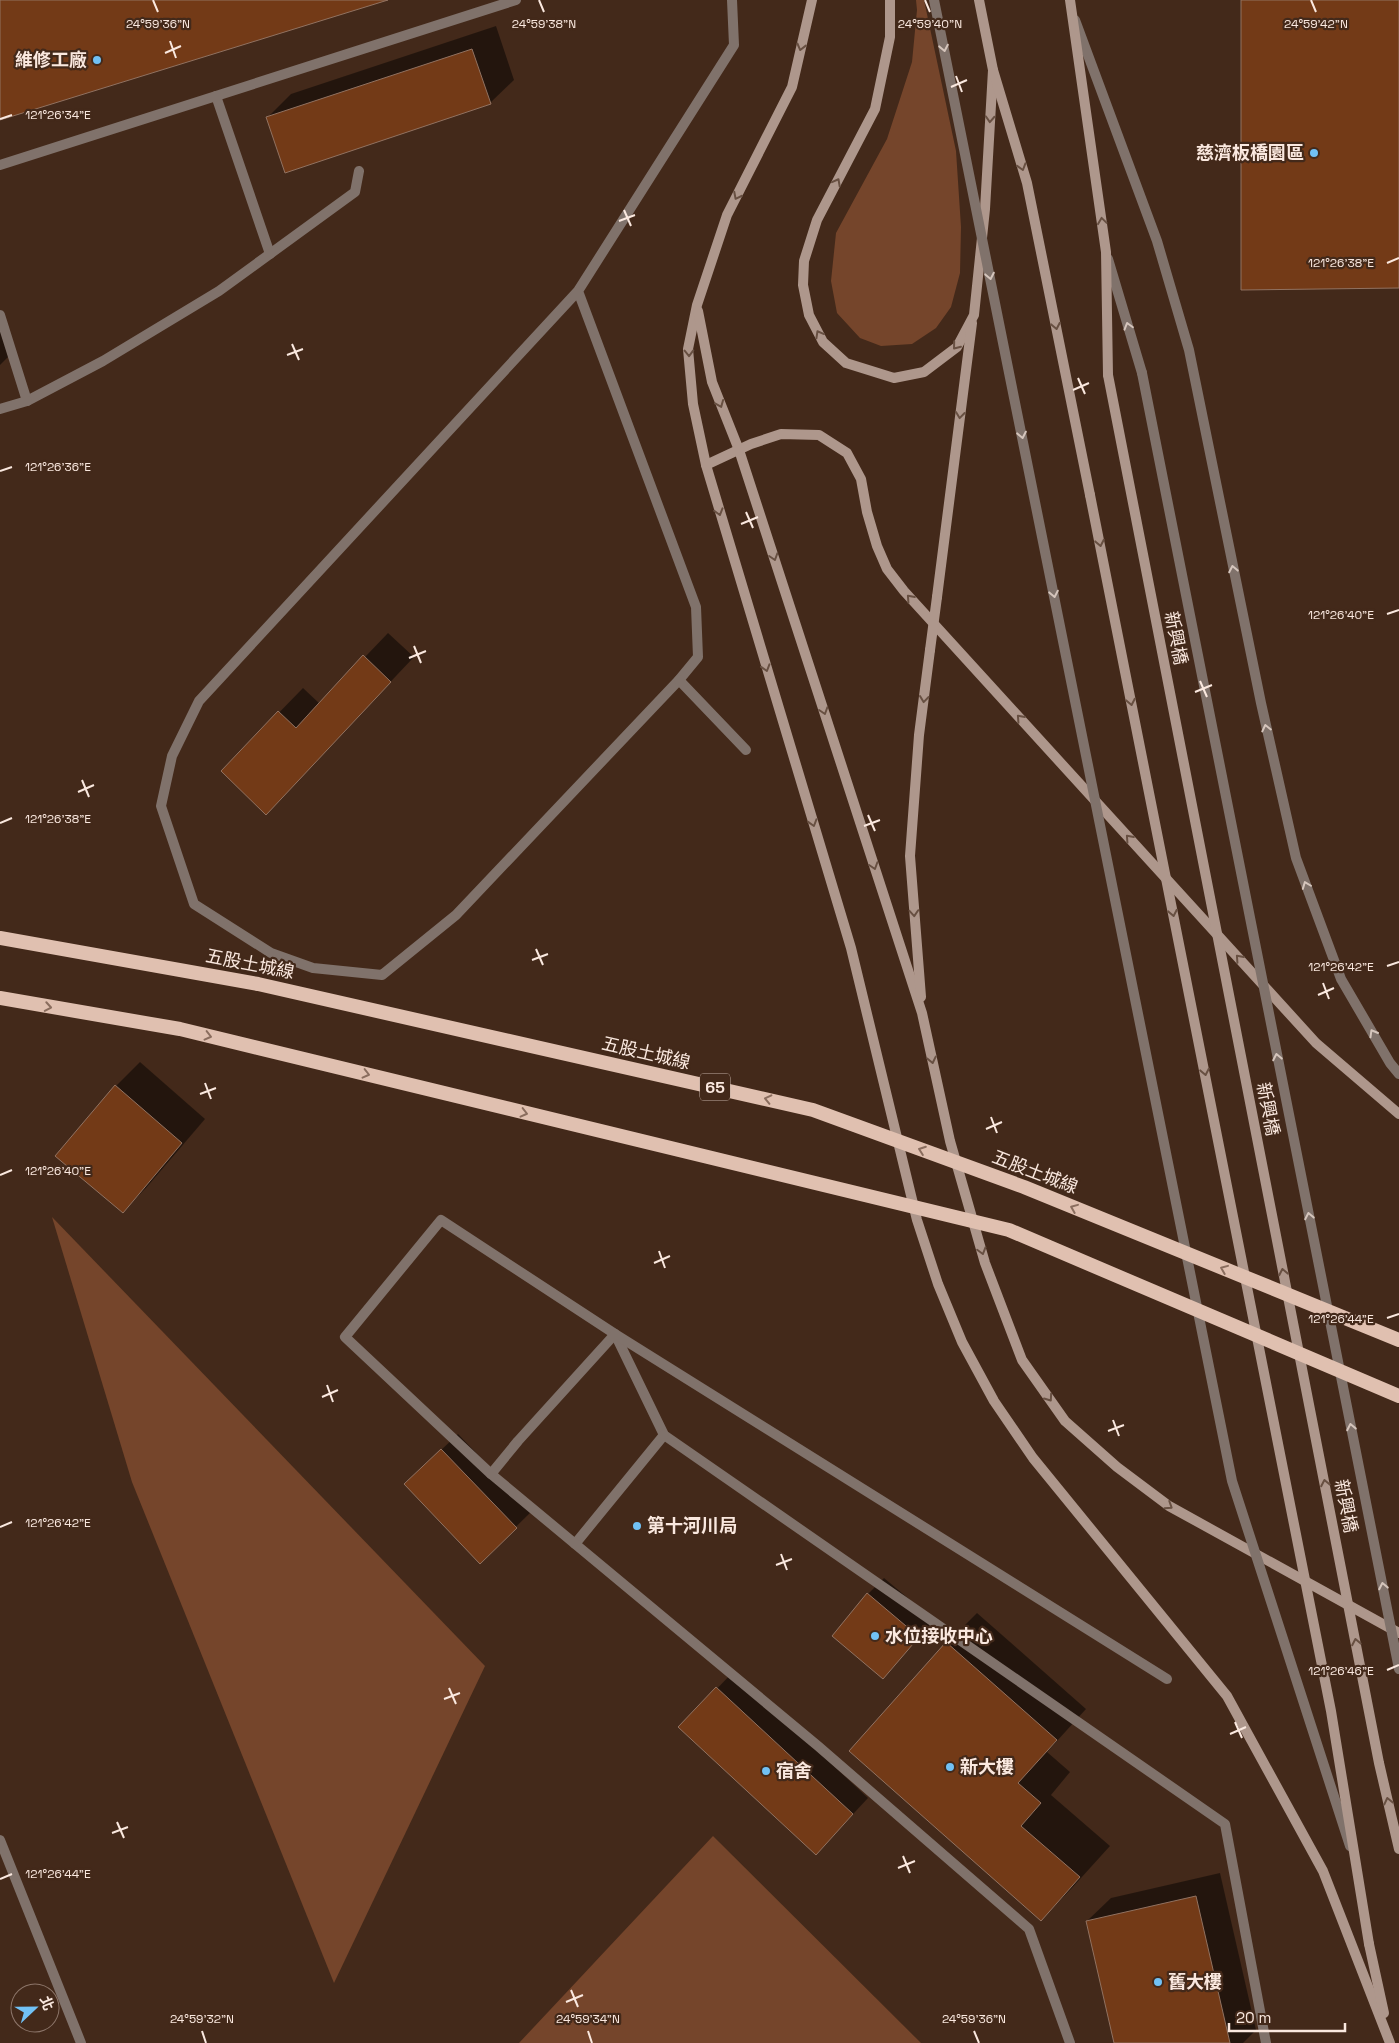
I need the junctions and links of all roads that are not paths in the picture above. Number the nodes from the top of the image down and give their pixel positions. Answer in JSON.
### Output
{"nodes":[{"id":1,"x":516,"y":0,"type":"edge"},
{"id":2,"x":732,"y":0,"type":"edge"},
{"id":3,"x":812,"y":0,"type":"edge"},
{"id":4,"x":890,"y":0,"type":"edge"},
{"id":5,"x":934,"y":0,"type":"edge"},
{"id":6,"x":979,"y":0,"type":"edge"},
{"id":7,"x":1070,"y":0,"type":"edge"},
{"id":8,"x":1075,"y":0,"type":"edge"},
{"id":9,"x":1073,"y":14,"type":"junction"},
{"id":10,"x":993,"y":70,"type":"junction"},
{"id":11,"x":216,"y":96,"type":"junction"},
{"id":12,"x":0,"y":165,"type":"edge"},
{"id":13,"x":359,"y":171,"type":"dead end"},
{"id":14,"x":1106,"y":252,"type":"junction"},
{"id":15,"x":270,"y":254,"type":"junction"},
{"id":16,"x":578,"y":291,"type":"junction"},
{"id":17,"x":697,"y":306,"type":"junction"},
{"id":18,"x":0,"y":315,"type":"edge"},
{"id":19,"x":974,"y":315,"type":"junction"},
{"id":20,"x":27,"y":401,"type":"junction"},
{"id":21,"x":0,"y":409,"type":"edge"},
{"id":22,"x":739,"y":450,"type":"junction"},
{"id":23,"x":706,"y":465,"type":"junction"},
{"id":24,"x":679,"y":680,"type":"junction"},
{"id":25,"x":746,"y":750,"type":"dead end"},
{"id":26,"x":0,"y":938,"type":"edge"},
{"id":27,"x":0,"y":998,"type":"edge"},
{"id":28,"x":922,"y":1012,"type":"junction"},
{"id":29,"x":1399,"y":1074,"type":"edge"},
{"id":30,"x":1399,"y":1114,"type":"edge"},
{"id":31,"x":615,"y":1334,"type":"junction"},
{"id":32,"x":1399,"y":1340,"type":"edge"},
{"id":33,"x":1399,"y":1396,"type":"edge"},
{"id":34,"x":664,"y":1435,"type":"junction"},
{"id":35,"x":491,"y":1474,"type":"junction"},
{"id":36,"x":575,"y":1544,"type":"junction"},
{"id":37,"x":1399,"y":1633,"type":"edge"},
{"id":38,"x":1399,"y":1669,"type":"edge"},
{"id":39,"x":1167,"y":1679,"type":"dead end"},
{"id":40,"x":0,"y":1840,"type":"edge"},
{"id":41,"x":1399,"y":1849,"type":"edge"},
{"id":42,"x":1356,"y":1866,"type":"junction"},
{"id":43,"x":81,"y":2043,"type":"edge"},
{"id":44,"x":1070,"y":2043,"type":"edge"},
{"id":45,"x":1266,"y":2043,"type":"edge"},
{"id":46,"x":1390,"y":2043,"type":"edge"}],
"edges":[{"from":1,"to":11,"type":"street"},
{"from":2,"to":16,"type":"street"},
{"from":3,"to":17,"type":"main road","one_way":true},
{"from":19,"to":4,"type":"main road","one_way":true},
{"from":5,"to":42,"type":"street","one_way":true,"bridge":true},
{"from":6,"to":10,"type":"main road"},
{"from":7,"to":9,"type":"main road","name":"新興橋"},
{"from":8,"to":9,"type":"street"},
{"from":14,"to":9,"type":"main road","name":"新興橋","one_way":true},
{"from":29,"to":9,"type":"street","one_way":true},
{"from":10,"to":19,"type":"main road","one_way":true},
{"from":10,"to":42,"type":"main road","one_way":true,"bridge":true},
{"from":11,"to":12,"type":"street"},
{"from":11,"to":15,"type":"street"},
{"from":13,"to":15,"type":"street"},
{"from":38,"to":14,"type":"street","one_way":true,"bridge":true},
{"from":41,"to":14,"type":"main road","name":"新興橋","one_way":true,"bridge":true},
{"from":15,"to":20,"type":"street"},
{"from":16,"to":24,"type":"street"},
{"from":16,"to":24,"type":"street"},
{"from":17,"to":22,"type":"main road","one_way":true},
{"from":17,"to":23,"type":"main road","one_way":true},
{"from":18,"to":20,"type":"street"},
{"from":19,"to":28,"type":"main road","one_way":true,"bridge":true},
{"from":20,"to":21,"type":"street"},
{"from":22,"to":23,"type":"main road"},
{"from":22,"to":28,"type":"main road","one_way":true},
{"from":30,"to":22,"type":"main road","one_way":true},
{"from":23,"to":46,"type":"main road","one_way":true},
{"from":24,"to":25,"type":"street"},
{"from":32,"to":26,"type":"highway","name":"五股土城線","number":"65","one_way":true,"bridge":true},
{"from":27,"to":33,"type":"highway","one_way":true,"bridge":true},
{"from":28,"to":37,"type":"main road","one_way":true},
{"from":31,"to":34,"type":"street"},
{"from":31,"to":35,"type":"street"},
{"from":31,"to":35,"type":"street"},
{"from":31,"to":39,"type":"street"},
{"from":34,"to":36,"type":"street"},
{"from":34,"to":45,"type":"street"},
{"from":35,"to":36,"type":"street"},
{"from":36,"to":44,"type":"street"},
{"from":40,"to":43,"type":"street"},
{"from":42,"to":46,"type":"main road","bridge":true}]}
